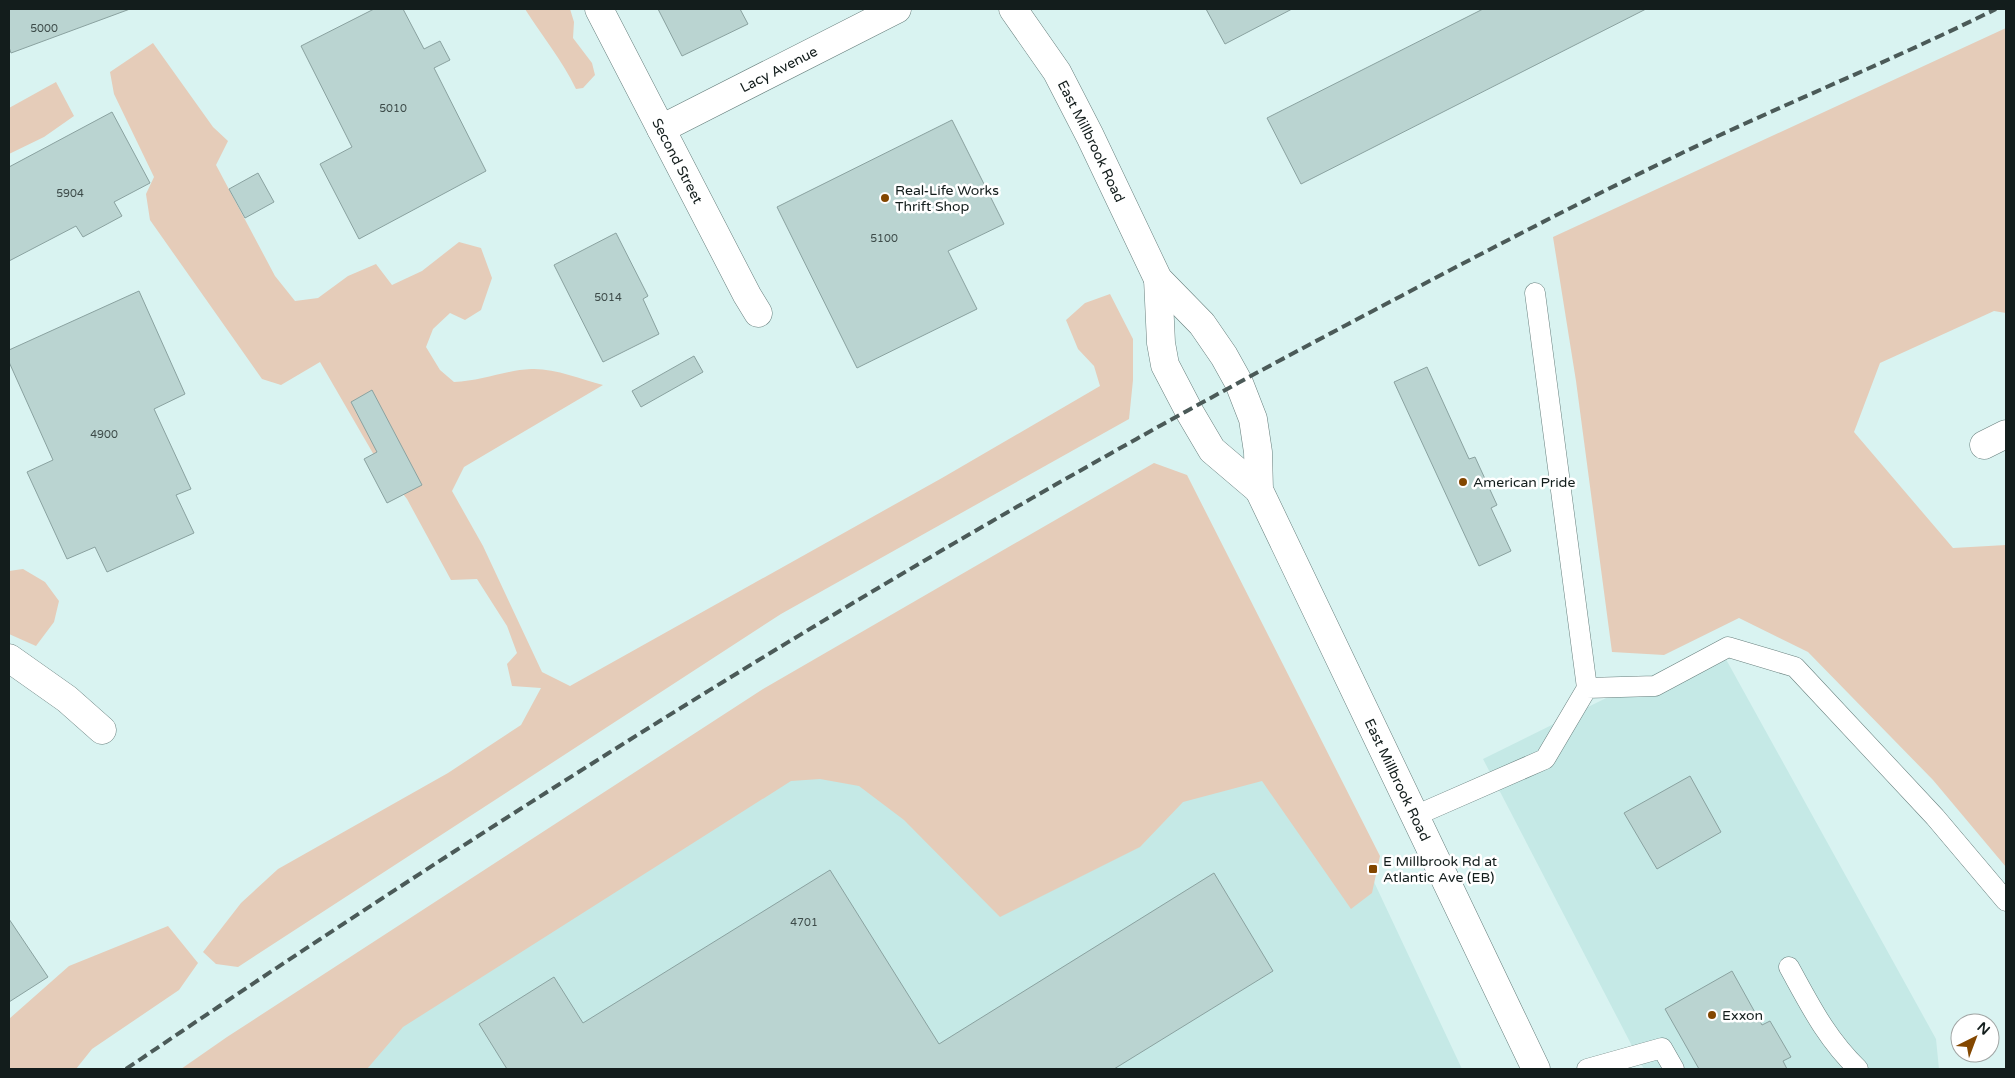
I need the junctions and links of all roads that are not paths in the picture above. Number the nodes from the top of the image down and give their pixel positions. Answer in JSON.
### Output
{"nodes":[{"id":1,"x":599,"y":9,"type":"edge"},
{"id":2,"x":897,"y":9,"type":"edge"},
{"id":3,"x":1013,"y":9,"type":"edge"},
{"id":4,"x":661,"y":129,"type":"junction"},
{"id":5,"x":1158,"y":279,"type":"junction"},
{"id":6,"x":1535,"y":293,"type":"dead end"},
{"id":7,"x":758,"y":313,"type":"dead end"},
{"id":8,"x":1259,"y":490,"type":"junction"},
{"id":9,"x":9,"y":658,"type":"edge"},
{"id":10,"x":1588,"y":688,"type":"junction"},
{"id":11,"x":102,"y":730,"type":"dead end"},
{"id":12,"x":1417,"y":815,"type":"junction"},
{"id":13,"x":2006,"y":901,"type":"edge"},
{"id":14,"x":1789,"y":966,"type":"dead end"},
{"id":15,"x":1536,"y":1069,"type":"edge"},
{"id":16,"x":1587,"y":1069,"type":"edge"},
{"id":17,"x":1674,"y":1069,"type":"edge"},
{"id":18,"x":1858,"y":1069,"type":"edge"}],
"edges":[{"from":1,"to":4,"type":"main road","name":"Second Street"},
{"from":2,"to":4,"type":"main road","name":"Lacy Avenue"},
{"from":3,"to":5,"type":"main road","name":"East Millbrook Road"},
{"from":4,"to":7,"type":"main road","name":"Second Street"},
{"from":5,"to":8,"type":"main road","name":"East Millbrook Road"},
{"from":5,"to":8,"type":"main road","name":"East Millbrook Road"},
{"from":6,"to":10,"type":"lane"},
{"from":8,"to":12,"type":"main road","name":"East Millbrook Road"},
{"from":9,"to":11,"type":"main road"},
{"from":10,"to":12,"type":"lane"},
{"from":10,"to":13,"type":"lane"},
{"from":12,"to":15,"type":"main road","name":"East Millbrook Road"},
{"from":14,"to":18,"type":"lane"},
{"from":16,"to":17,"type":"lane"}]}
